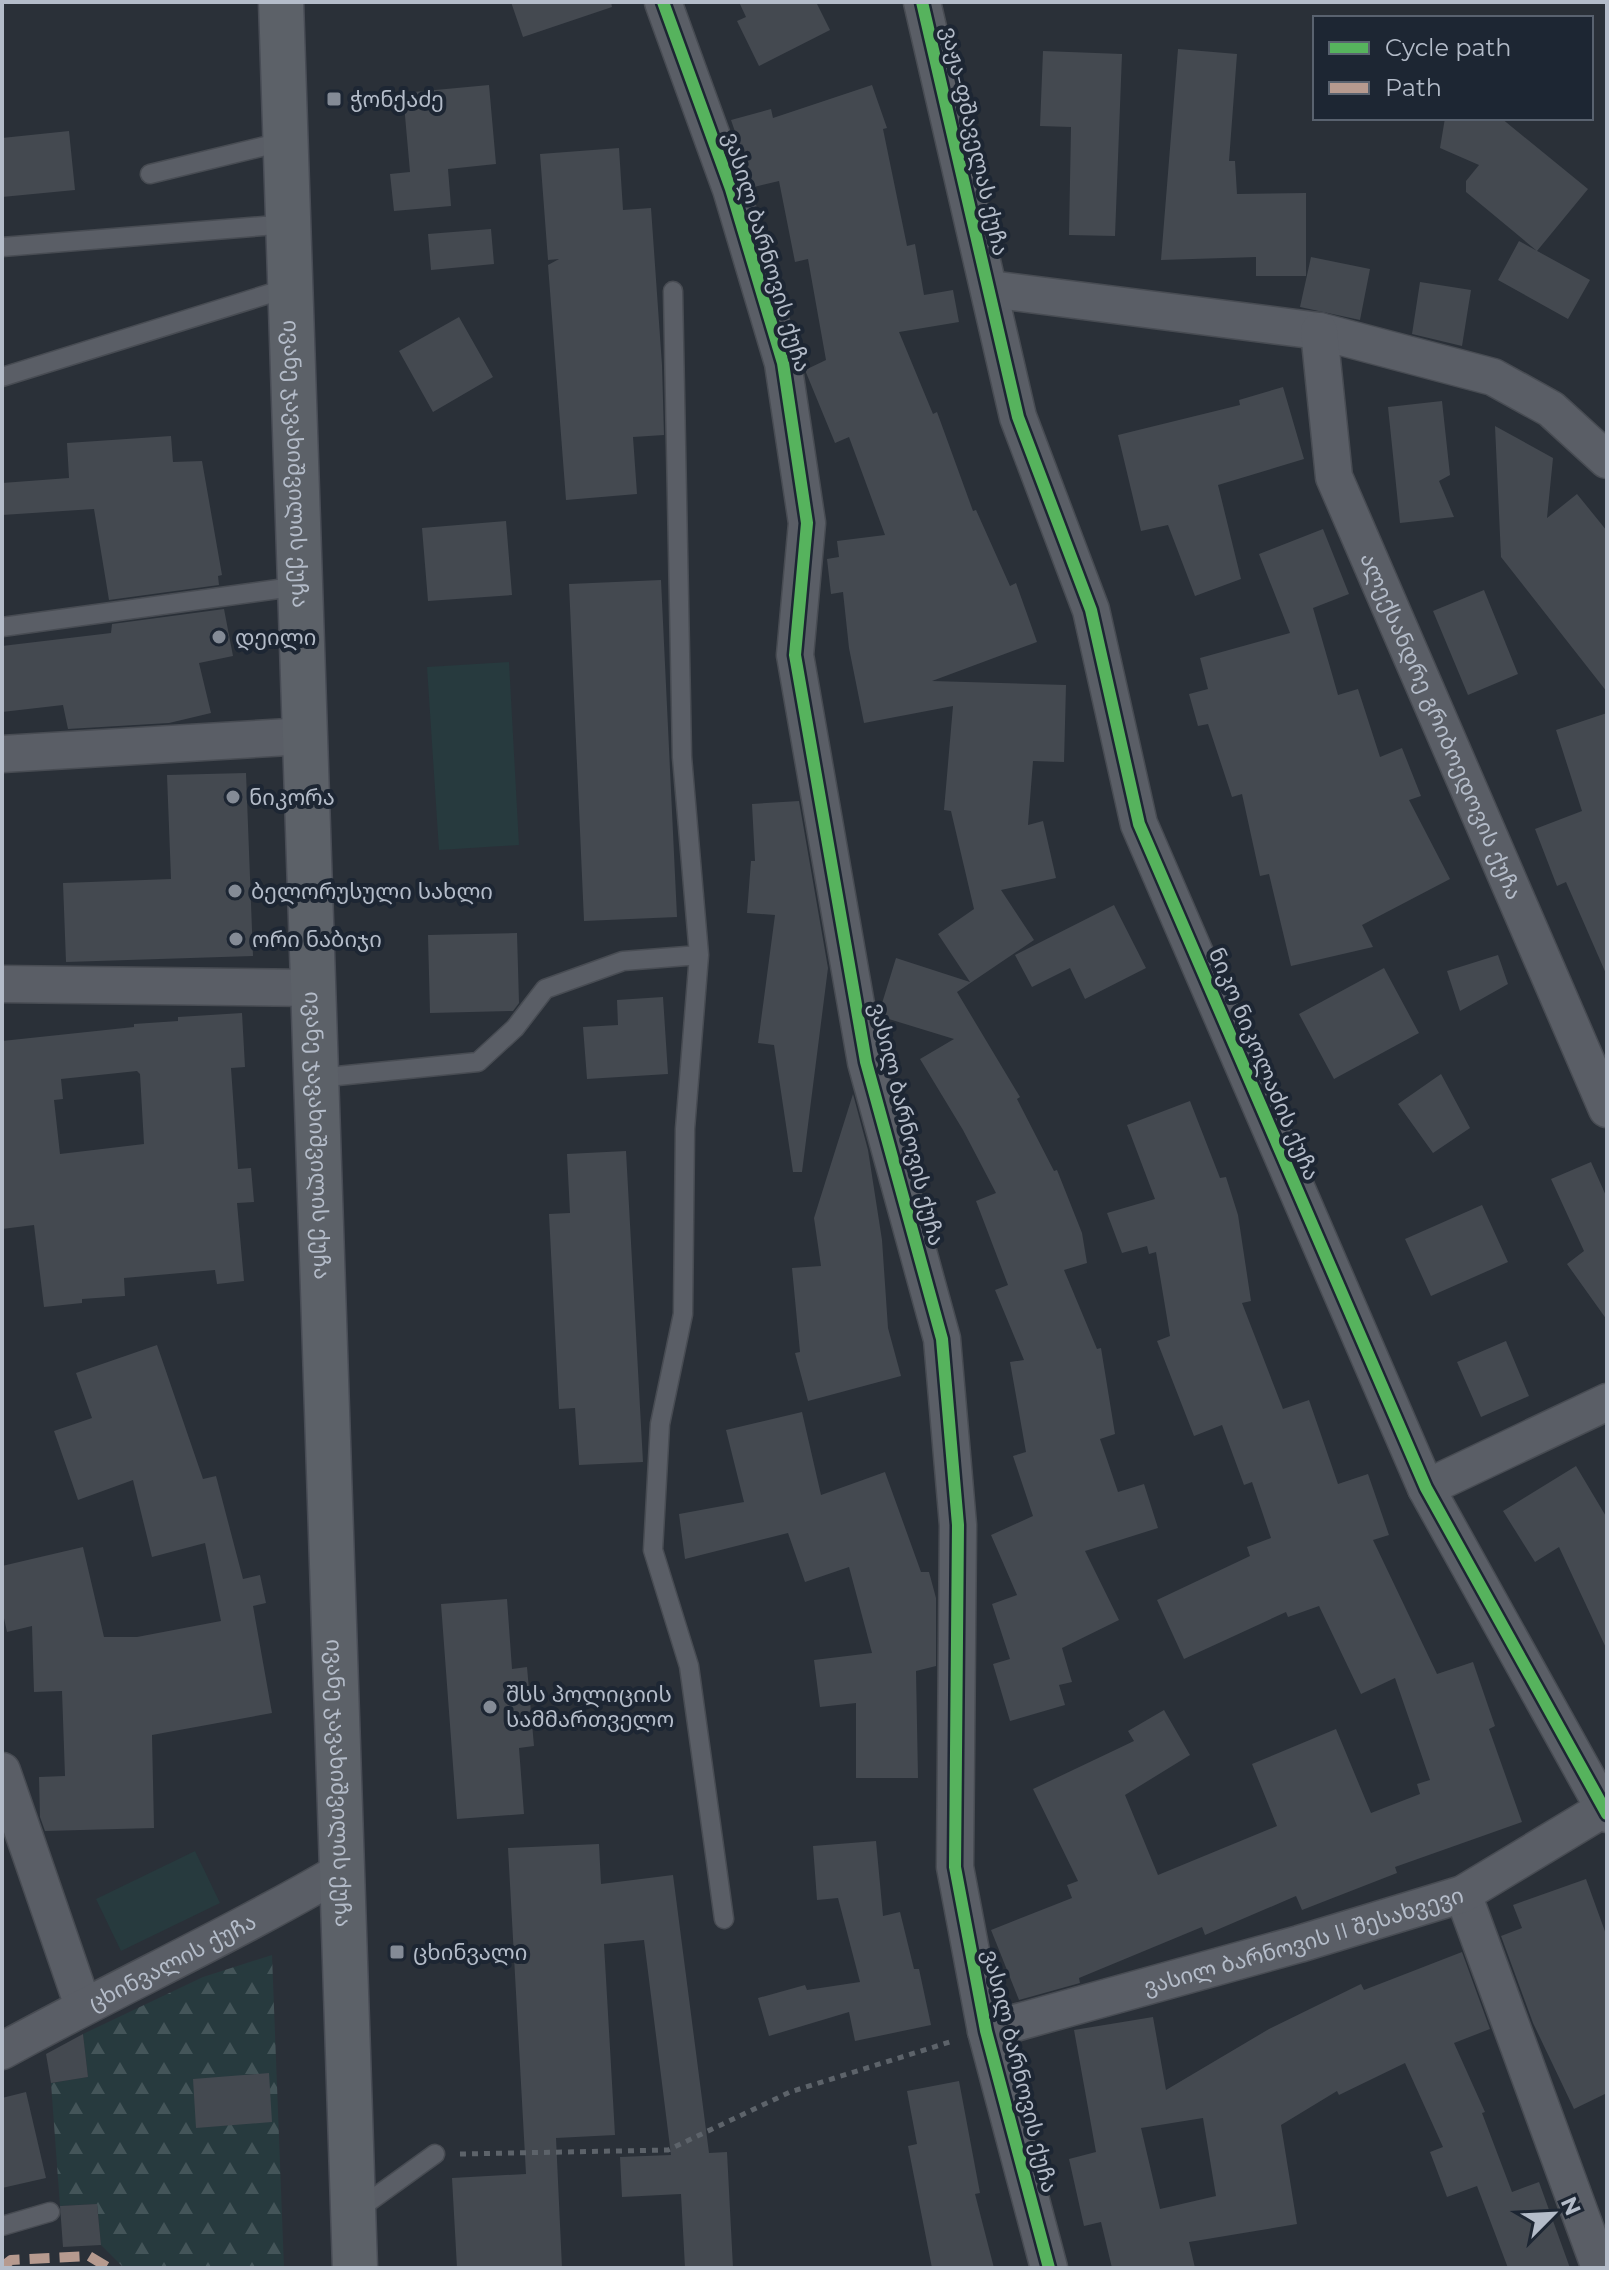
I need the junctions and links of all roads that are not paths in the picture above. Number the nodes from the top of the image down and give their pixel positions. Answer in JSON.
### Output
{"nodes":[{"id":1,"x":283,"y":2,"type":"edge"},
{"id":2,"x":663,"y":2,"type":"edge"},
{"id":3,"x":922,"y":2,"type":"edge"},
{"id":4,"x":286,"y":141,"type":"junction"},
{"id":5,"x":150,"y":174,"type":"dead end"},
{"id":6,"x":289,"y":224,"type":"junction"},
{"id":7,"x":2,"y":247,"type":"edge"},
{"id":8,"x":291,"y":287,"type":"junction"},
{"id":9,"x":990,"y":289,"type":"junction"},
{"id":10,"x":673,"y":291,"type":"dead end"},
{"id":11,"x":1319,"y":331,"type":"junction"},
{"id":12,"x":2,"y":377,"type":"edge"},
{"id":13,"x":1607,"y":460,"type":"edge"},
{"id":14,"x":300,"y":586,"type":"junction"},
{"id":15,"x":2,"y":627,"type":"edge"},
{"id":16,"x":306,"y":736,"type":"junction"},
{"id":17,"x":2,"y":754,"type":"edge"},
{"id":18,"x":699,"y":955,"type":"junction"},
{"id":19,"x":2,"y":984,"type":"edge"},
{"id":20,"x":314,"y":988,"type":"junction"},
{"id":21,"x":317,"y":1078,"type":"junction"},
{"id":22,"x":1607,"y":1109,"type":"edge"},
{"id":23,"x":1607,"y":1402,"type":"edge"},
{"id":24,"x":1426,"y":1488,"type":"junction"},
{"id":25,"x":2,"y":1771,"type":"edge"},
{"id":26,"x":1606,"y":1810,"type":"edge"},
{"id":27,"x":343,"y":1870,"type":"junction"},
{"id":28,"x":1463,"y":1894,"type":"junction"},
{"id":29,"x":724,"y":1919,"type":"dead end"},
{"id":30,"x":83,"y":2006,"type":"junction"},
{"id":31,"x":986,"y":2031,"type":"junction"},
{"id":32,"x":2,"y":2051,"type":"edge"},
{"id":33,"x":435,"y":2154,"type":"road end"},
{"id":34,"x":50,"y":2212,"type":"dead end"},
{"id":35,"x":353,"y":2212,"type":"junction"},
{"id":36,"x":2,"y":2226,"type":"edge"},
{"id":37,"x":355,"y":2268,"type":"edge"},
{"id":38,"x":1049,"y":2268,"type":"edge"},
{"id":39,"x":1600,"y":2268,"type":"edge"}],
"edges":[{"from":1,"to":4,"type":"main road","name":"ივანე ჯავახიშვილის ქუჩა"},
{"from":2,"to":31,"type":"street","name":"ვასილ ბარნოვის ქუჩა"},
{"from":3,"to":9,"type":"street","name":"ვაჟა-ფშაველას ქუჩა"},
{"from":4,"to":5,"type":"lane"},
{"from":4,"to":6,"type":"main road","name":"ივანე ჯავახიშვილის ქუჩა"},
{"from":6,"to":7,"type":"lane"},
{"from":6,"to":8,"type":"main road","name":"ივანე ჯავახიშვილის ქუჩა"},
{"from":8,"to":12,"type":"lane"},
{"from":8,"to":14,"type":"main road","name":"ივანე ჯავახიშვილის ქუჩა"},
{"from":9,"to":11,"type":"street","name":"ვაჟა-ფშაველას ქუჩა"},
{"from":9,"to":24,"type":"street","name":"ნიკო ნიკოლაძის ქუჩა"},
{"from":10,"to":18,"type":"lane"},
{"from":11,"to":13,"type":"street","name":"ვაჟა-ფშაველას ქუჩა"},
{"from":11,"to":22,"type":"street","name":"ალექსანდრე გრიბოედოვის ქუჩა"},
{"from":14,"to":15,"type":"lane"},
{"from":14,"to":16,"type":"main road","name":"ივანე ჯავახიშვილის ქუჩა"},
{"from":16,"to":17,"type":"street"},
{"from":16,"to":20,"type":"main road","name":"ივანე ჯავახიშვილის ქუჩა"},
{"from":18,"to":21,"type":"lane"},
{"from":18,"to":29,"type":"lane"},
{"from":19,"to":20,"type":"street"},
{"from":20,"to":21,"type":"main road","name":"ივანე ჯავახიშვილის ქუჩა"},
{"from":21,"to":27,"type":"main road","name":"ივანე ჯავახიშვილის ქუჩა"},
{"from":23,"to":24,"type":"street"},
{"from":24,"to":26,"type":"street","name":"ნიკო ნიკოლაძის ქუჩა"},
{"from":25,"to":30,"type":"street"},
{"from":26,"to":28,"type":"street","name":"ვასილ ბარნოვის II შესახვევი"},
{"from":27,"to":30,"type":"street","name":"ცხინვალის ქუჩა"},
{"from":27,"to":35,"type":"main road","name":"ივანე ჯავახიშვილის ქუჩა"},
{"from":28,"to":31,"type":"street","name":"ვასილ ბარნოვის II შესახვევი"},
{"from":28,"to":39,"type":"street"},
{"from":30,"to":32,"type":"street","name":"ცხინვალის ქუჩა"},
{"from":31,"to":38,"type":"street","name":"ვასილ ბარნოვის ქუჩა"},
{"from":33,"to":35,"type":"lane"},
{"from":34,"to":36,"type":"lane"},
{"from":35,"to":37,"type":"main road","name":"ივანე ჯავახიშვილის ქუჩა"}]}
